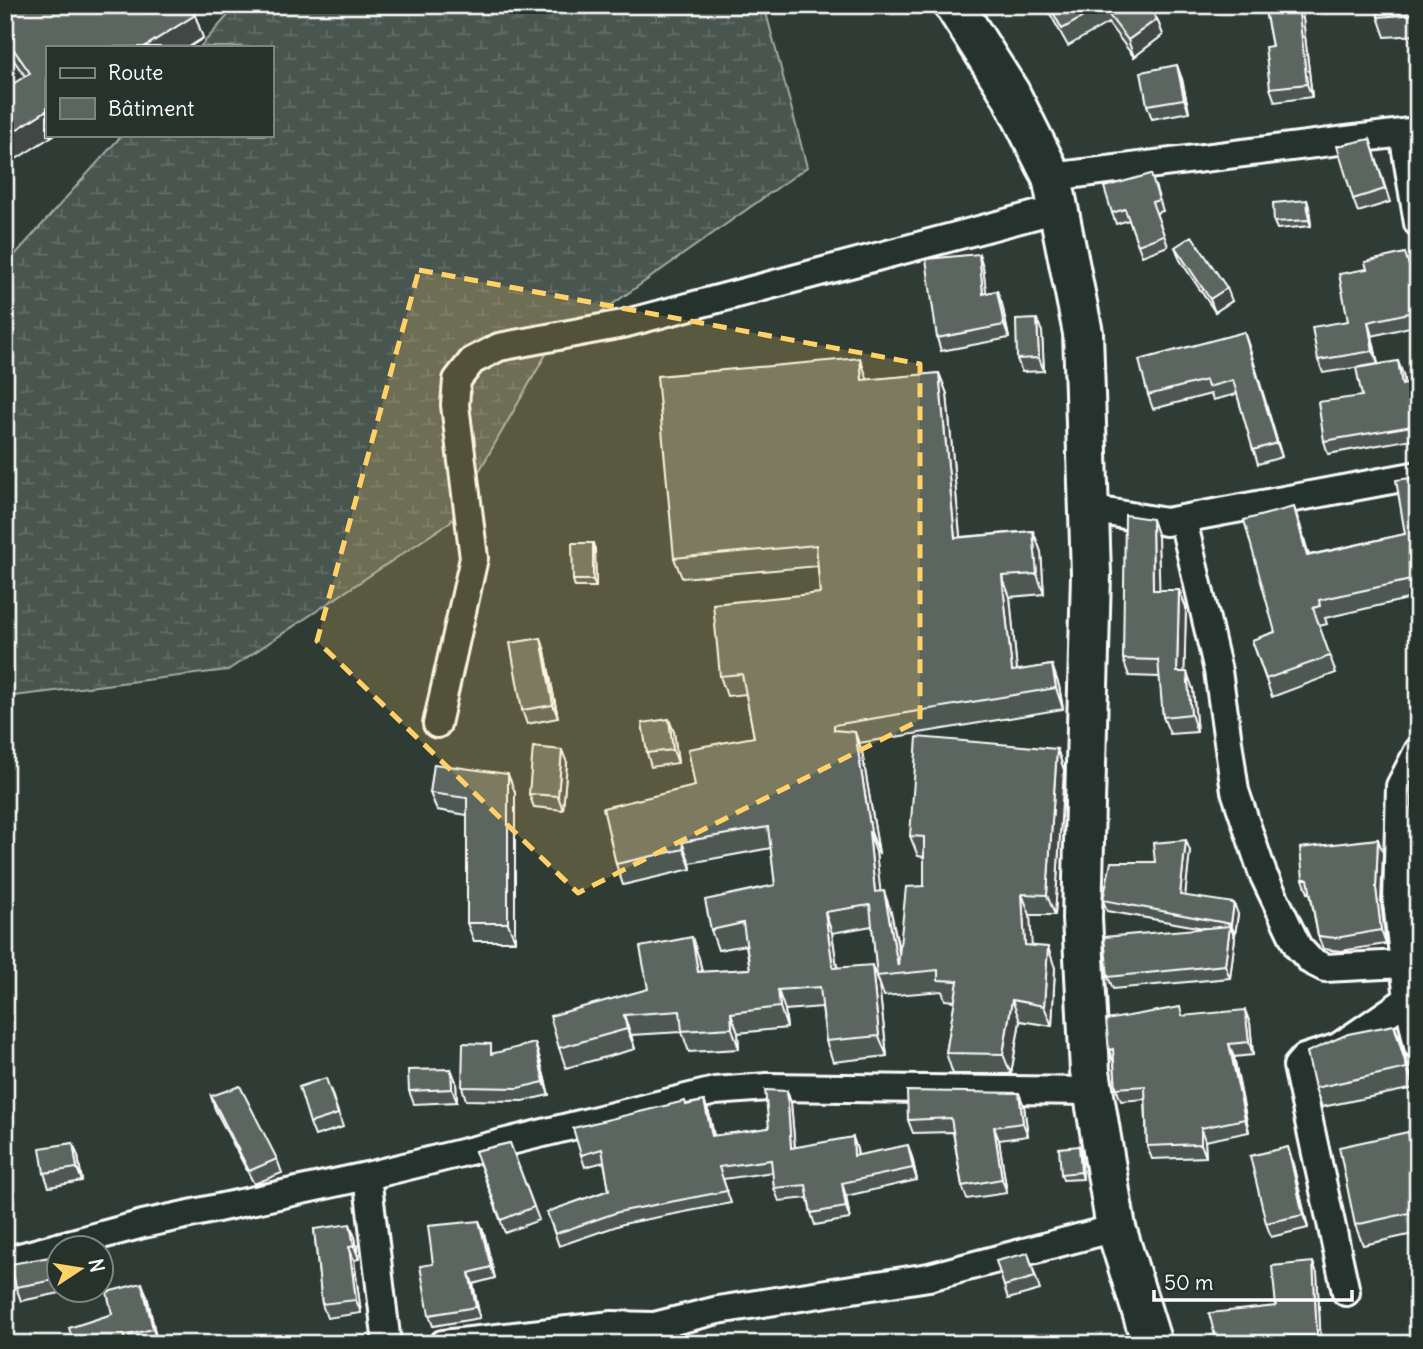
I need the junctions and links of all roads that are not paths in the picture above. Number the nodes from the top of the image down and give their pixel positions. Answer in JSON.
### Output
{"nodes":[{"id":1,"x":954,"y":5,"type":"edge"},
{"id":2,"x":1410,"y":132,"type":"edge"},
{"id":3,"x":1055,"y":193,"type":"junction"},
{"id":4,"x":1418,"y":223,"type":"edge"},
{"id":5,"x":1418,"y":475,"type":"edge"},
{"id":6,"x":1089,"y":509,"type":"junction"},
{"id":7,"x":1183,"y":520,"type":"junction"},
{"id":8,"x":437,"y":724,"type":"dead end"},
{"id":9,"x":1418,"y":751,"type":"edge"},
{"id":10,"x":1403,"y":964,"type":"junction"},
{"id":11,"x":1408,"y":999,"type":"junction"},
{"id":12,"x":1418,"y":1046,"type":"edge"},
{"id":13,"x":1093,"y":1091,"type":"junction"},
{"id":14,"x":367,"y":1176,"type":"junction"},
{"id":15,"x":1116,"y":1228,"type":"junction"},
{"id":16,"x":5,"y":1261,"type":"edge"},
{"id":17,"x":1346,"y":1292,"type":"dead end"},
{"id":18,"x":387,"y":1344,"type":"edge"},
{"id":19,"x":443,"y":1344,"type":"edge"},
{"id":20,"x":1152,"y":1344,"type":"edge"}],
"edges":[{"from":1,"to":3,"type":"main road"},
{"from":2,"to":3,"type":"street"},
{"from":2,"to":4,"type":"street"},
{"from":3,"to":6,"type":"main road"},
{"from":3,"to":8,"type":"street"},
{"from":5,"to":7,"type":"street"},
{"from":6,"to":7,"type":"street"},
{"from":6,"to":13,"type":"main road"},
{"from":7,"to":10,"type":"street"},
{"from":9,"to":10,"type":"street"},
{"from":10,"to":11,"type":"street"},
{"from":11,"to":12,"type":"street"},
{"from":11,"to":17,"type":"street"},
{"from":13,"to":14,"type":"street"},
{"from":13,"to":15,"type":"main road"},
{"from":14,"to":16,"type":"street"},
{"from":14,"to":18,"type":"street"},
{"from":15,"to":19,"type":"street"},
{"from":15,"to":20,"type":"main road"}]}
